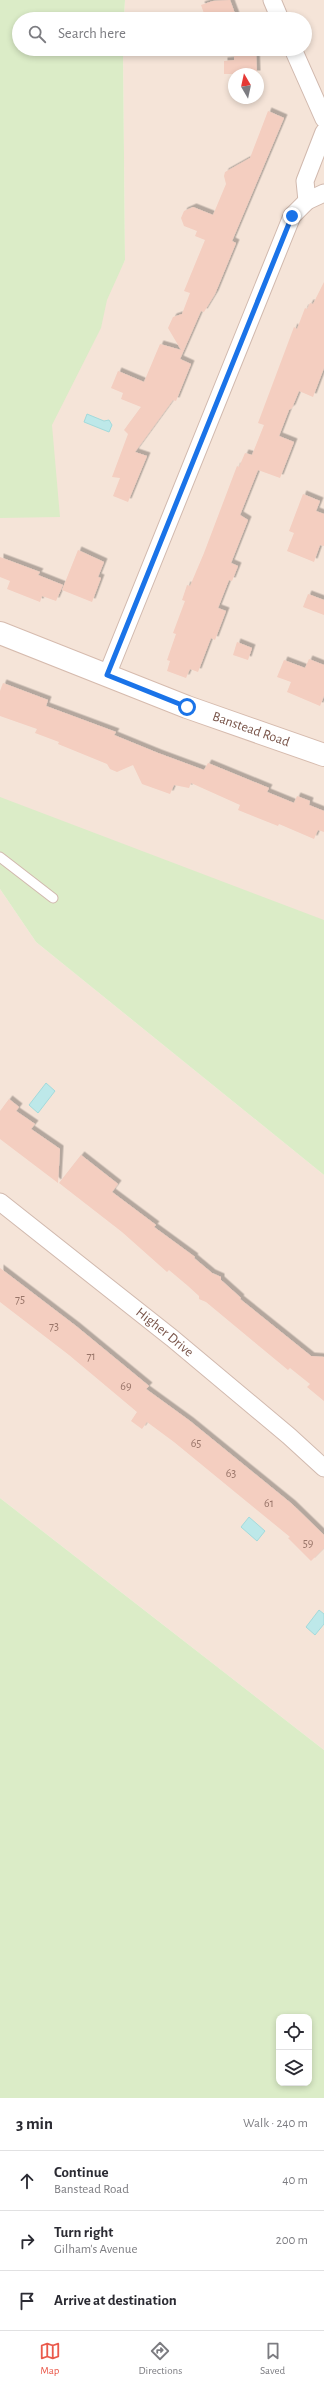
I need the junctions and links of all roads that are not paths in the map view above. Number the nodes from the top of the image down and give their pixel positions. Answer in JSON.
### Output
{"nodes":[{"id":1,"x":272,"y":0,"type":"edge"},
{"id":2,"x":277,"y":12,"type":"edge"},
{"id":3,"x":296,"y":56,"type":"edge"},
{"id":4,"x":324,"y":119,"type":"edge"},
{"id":5,"x":324,"y":132,"type":"edge"},
{"id":6,"x":324,"y":193,"type":"edge"},
{"id":7,"x":306,"y":201,"type":"junction"},
{"id":8,"x":0,"y":633,"type":"edge"},
{"id":9,"x":107,"y":675,"type":"junction"},
{"id":10,"x":324,"y":755,"type":"edge"},
{"id":11,"x":0,"y":857,"type":"edge"},
{"id":12,"x":53,"y":898,"type":"dead end"},
{"id":13,"x":0,"y":1202,"type":"edge"},
{"id":14,"x":324,"y":1468,"type":"edge"}],
"edges":[{"from":1,"to":2,"type":"street"},
{"from":3,"to":4,"type":"street"},
{"from":5,"to":7,"type":"street"},
{"from":6,"to":7,"type":"street"},
{"from":7,"to":9,"type":"street"},
{"from":8,"to":9,"type":"street","name":"Banstead Road"},
{"from":9,"to":10,"type":"street","name":"Banstead Road"},
{"from":11,"to":12,"type":"lane"},
{"from":13,"to":14,"type":"street","name":"Higher Drive"}]}
